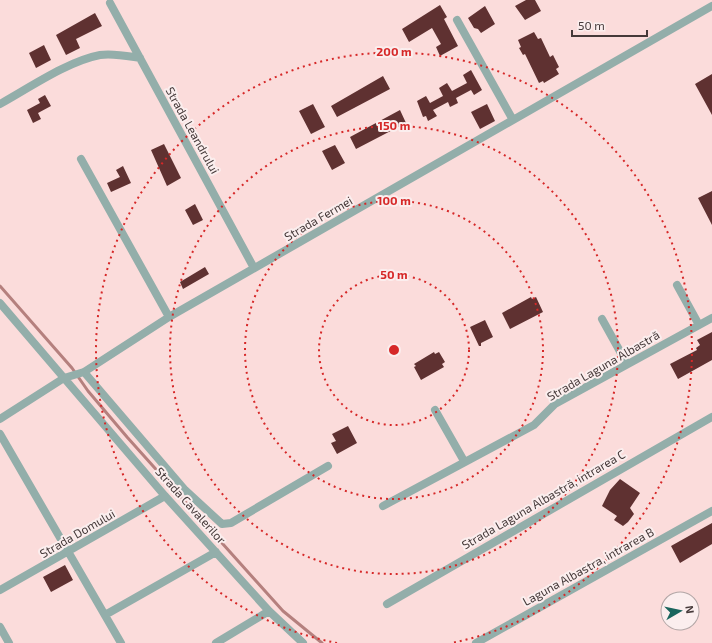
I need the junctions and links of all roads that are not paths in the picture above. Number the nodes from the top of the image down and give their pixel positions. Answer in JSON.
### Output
{"nodes":[{"id":1,"x":110,"y":3,"type":"dead end"},
{"id":2,"x":712,"y":6,"type":"edge"},
{"id":3,"x":457,"y":20,"type":"dead end"},
{"id":4,"x":140,"y":58,"type":"junction"},
{"id":5,"x":0,"y":104,"type":"edge"},
{"id":6,"x":513,"y":120,"type":"junction"},
{"id":7,"x":81,"y":159,"type":"dead end"},
{"id":8,"x":254,"y":268,"type":"junction"},
{"id":9,"x":677,"y":285,"type":"dead end"},
{"id":10,"x":0,"y":303,"type":"edge"},
{"id":11,"x":169,"y":317,"type":"junction"},
{"id":12,"x":602,"y":318,"type":"dead end"},
{"id":13,"x":712,"y":318,"type":"edge"},
{"id":14,"x":699,"y":324,"type":"junction"},
{"id":15,"x":627,"y":364,"type":"junction"},
{"id":16,"x":84,"y":372,"type":"junction"},
{"id":17,"x":68,"y":377,"type":"junction"},
{"id":18,"x":435,"y":410,"type":"dead end"},
{"id":19,"x":712,"y":417,"type":"edge"},
{"id":20,"x":0,"y":419,"type":"edge"},
{"id":21,"x":0,"y":434,"type":"edge"},
{"id":22,"x":464,"y":461,"type":"junction"},
{"id":23,"x":328,"y":466,"type":"dead end"},
{"id":24,"x":165,"y":496,"type":"junction"},
{"id":25,"x":383,"y":506,"type":"dead end"},
{"id":26,"x":712,"y":510,"type":"edge"},
{"id":27,"x":68,"y":552,"type":"junction"},
{"id":28,"x":216,"y":552,"type":"junction"},
{"id":29,"x":0,"y":590,"type":"edge"},
{"id":30,"x":387,"y":604,"type":"dead end"},
{"id":31,"x":269,"y":611,"type":"junction"},
{"id":32,"x":105,"y":615,"type":"junction"},
{"id":33,"x":0,"y":628,"type":"edge"},
{"id":34,"x":9,"y":643,"type":"edge"},
{"id":35,"x":121,"y":643,"type":"edge"},
{"id":36,"x":216,"y":643,"type":"edge"},
{"id":37,"x":303,"y":643,"type":"edge"},
{"id":38,"x":476,"y":643,"type":"edge"}],
"edges":[{"from":1,"to":4,"type":"street","name":"Strada Leandrului"},
{"from":2,"to":6,"type":"street","name":"Strada Fermei"},
{"from":3,"to":6,"type":"street"},
{"from":4,"to":5,"type":"street"},
{"from":4,"to":8,"type":"street","name":"Strada Leandrului"},
{"from":6,"to":8,"type":"street","name":"Strada Fermei"},
{"from":7,"to":11,"type":"street"},
{"from":8,"to":11,"type":"street","name":"Strada Fermei"},
{"from":9,"to":14,"type":"street"},
{"from":10,"to":17,"type":"street"},
{"from":11,"to":16,"type":"street","name":"Strada Fermei"},
{"from":12,"to":15,"type":"street"},
{"from":13,"to":14,"type":"street","name":"Strada Laguna Albastră"},
{"from":14,"to":15,"type":"street","name":"Strada Laguna Albastră"},
{"from":15,"to":22,"type":"street","name":"Strada Laguna Albastră"},
{"from":16,"to":17,"type":"street","name":"Strada Fermei"},
{"from":16,"to":23,"type":"street"},
{"from":17,"to":20,"type":"street","name":"Strada Fermei"},
{"from":17,"to":24,"type":"street","name":"Strada Cavalerilor"},
{"from":18,"to":22,"type":"street"},
{"from":19,"to":30,"type":"street","name":"Strada Laguna Albastră, intrarea C"},
{"from":21,"to":27,"type":"street"},
{"from":22,"to":25,"type":"street","name":"Strada Laguna Albastră"},
{"from":24,"to":27,"type":"street","name":"Strada Domului"},
{"from":24,"to":28,"type":"street","name":"Strada Cavalerilor"},
{"from":26,"to":38,"type":"street","name":"Laguna Albastra, intrarea B"},
{"from":27,"to":29,"type":"street","name":"Strada Domului"},
{"from":27,"to":32,"type":"street"},
{"from":28,"to":31,"type":"street","name":"Strada Cavalerilor"},
{"from":28,"to":32,"type":"street"},
{"from":31,"to":36,"type":"street"},
{"from":31,"to":37,"type":"street","name":"Strada Cavalerilor"},
{"from":32,"to":35,"type":"street"},
{"from":33,"to":34,"type":"street"}]}
